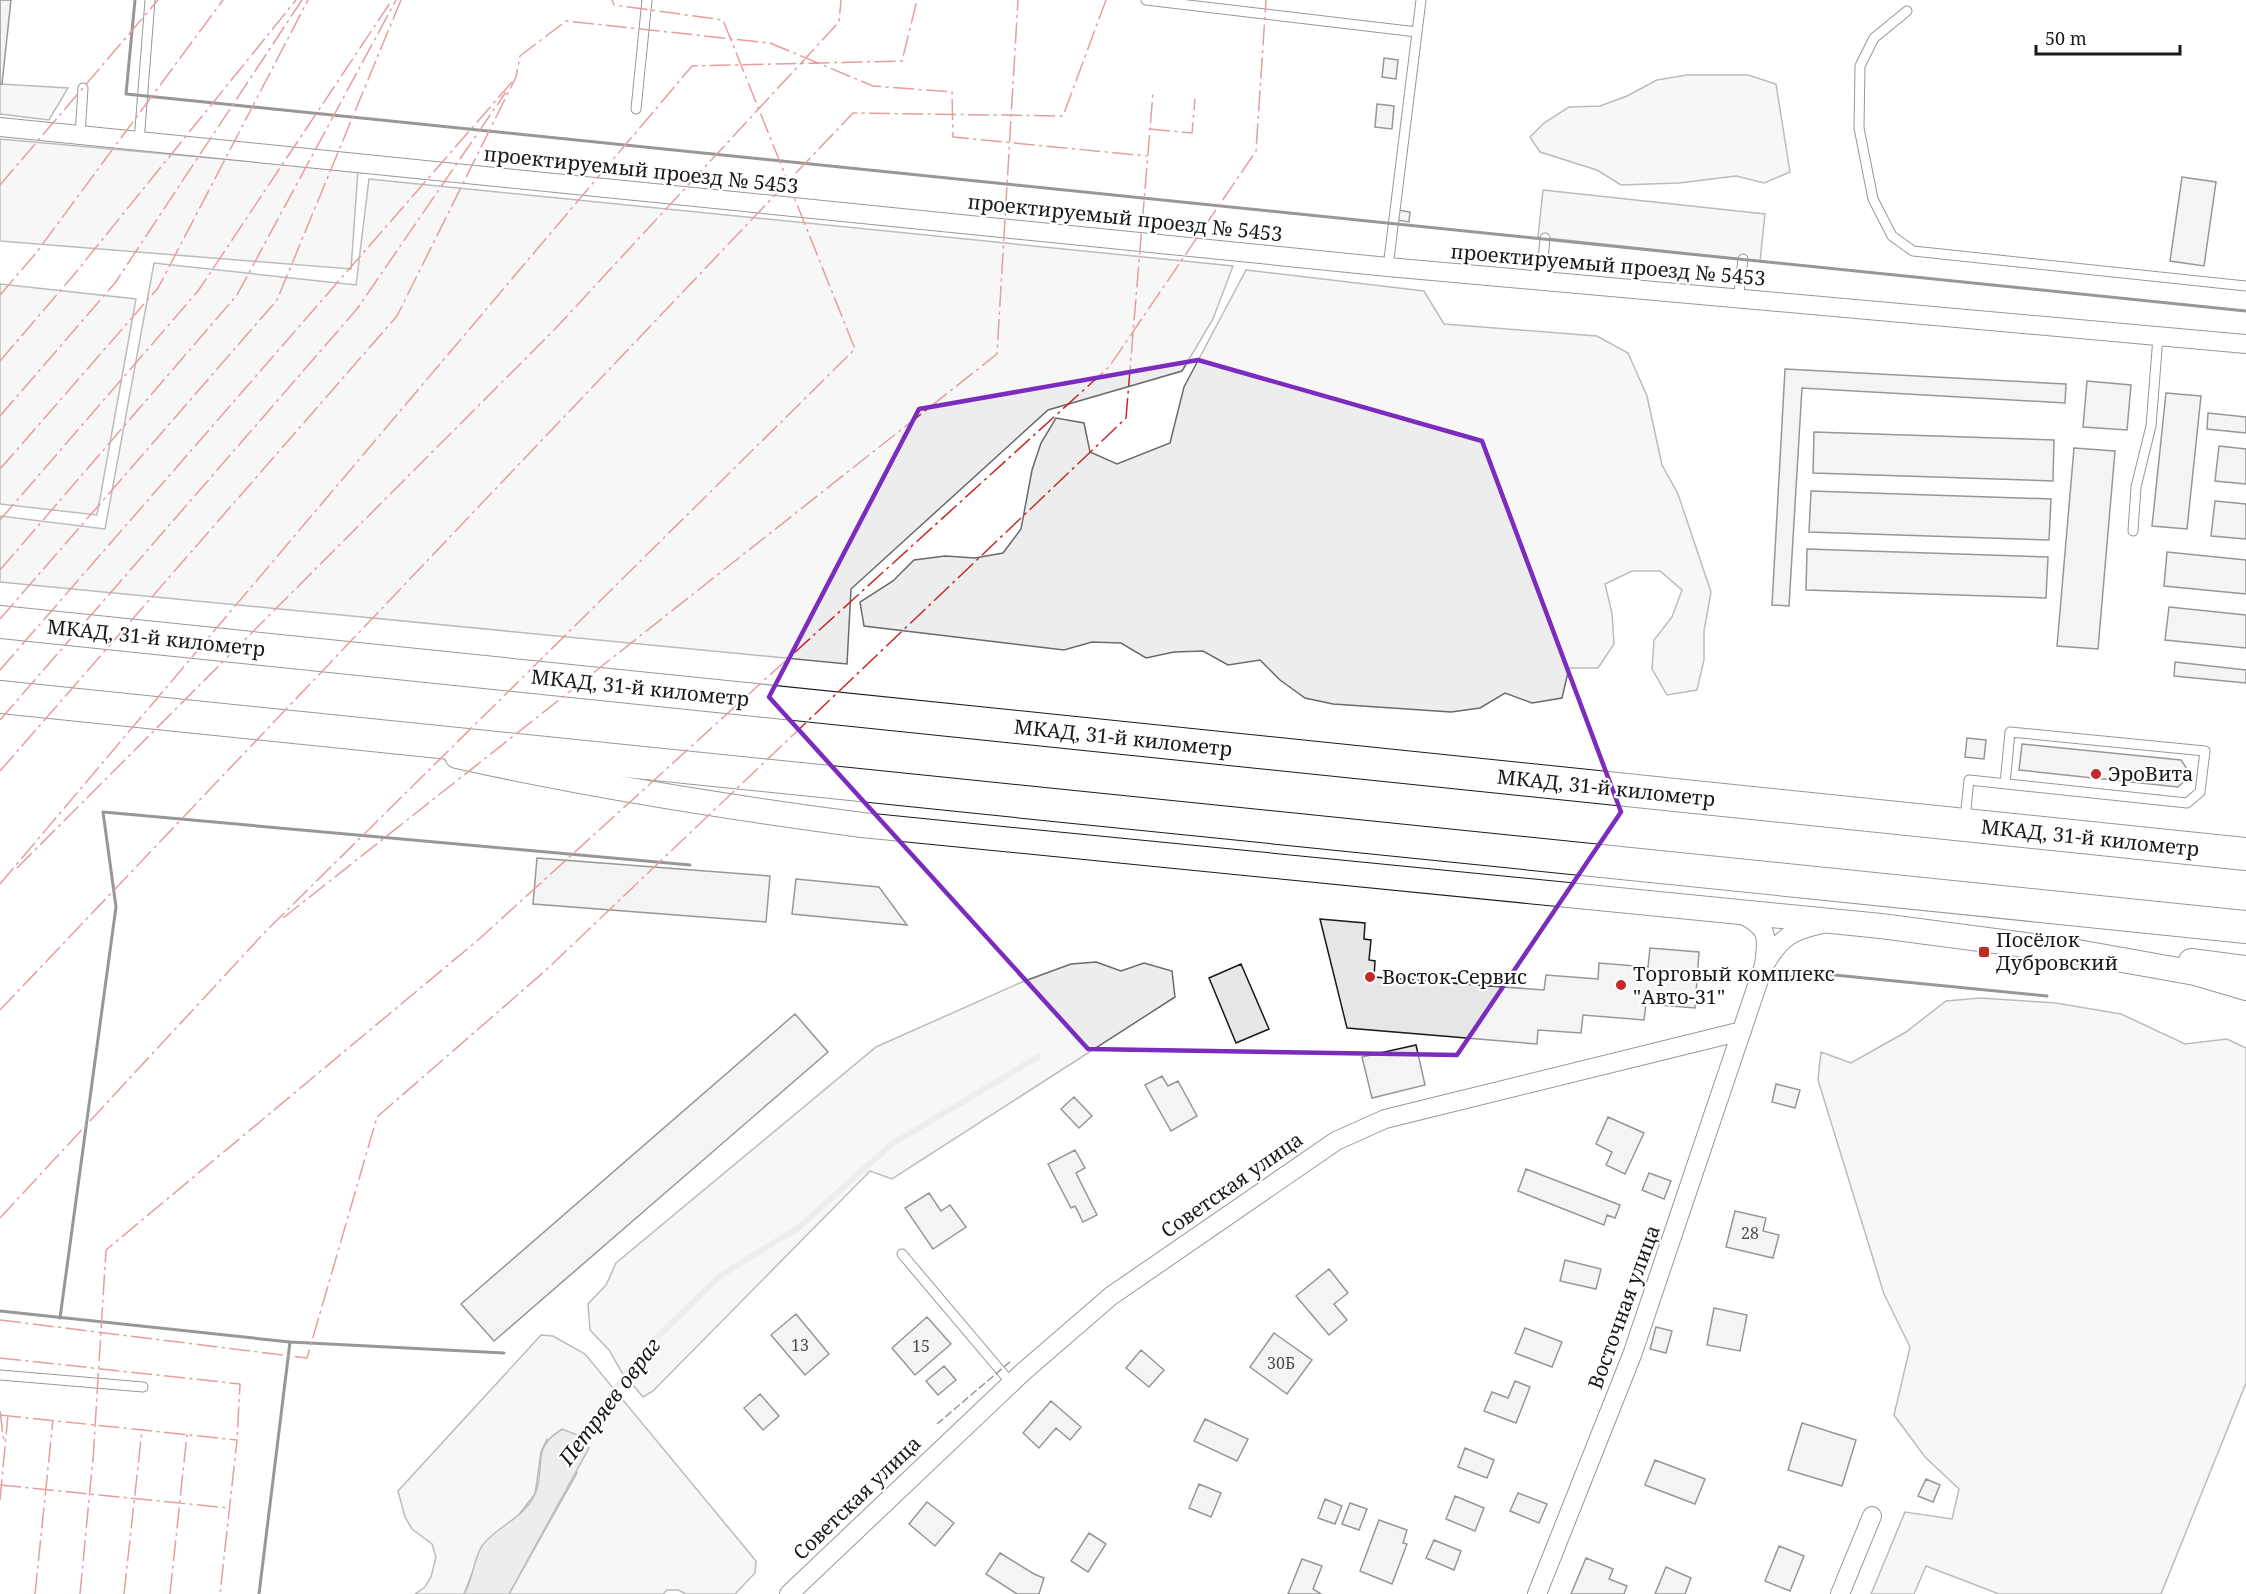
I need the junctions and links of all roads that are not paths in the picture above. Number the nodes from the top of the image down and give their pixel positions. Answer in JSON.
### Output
{"nodes":[{"id":1,"x":150,"y":0,"type":"edge"},
{"id":2,"x":648,"y":0,"type":"edge"},
{"id":3,"x":1146,"y":0,"type":"edge"},
{"id":4,"x":1421,"y":0,"type":"edge"},
{"id":5,"x":1907,"y":11,"type":"dead end"},
{"id":6,"x":1417,"y":32,"type":"junction"},
{"id":7,"x":83,"y":88,"type":"dead end"},
{"id":8,"x":636,"y":109,"type":"dead end"},
{"id":9,"x":0,"y":127,"type":"edge"},
{"id":10,"x":80,"y":136,"type":"junction"},
{"id":11,"x":139,"y":142,"type":"junction"},
{"id":12,"x":1545,"y":238,"type":"dead end"},
{"id":13,"x":1743,"y":259,"type":"dead end"},
{"id":14,"x":1388,"y":267,"type":"junction"},
{"id":15,"x":1541,"y":282,"type":"junction"},
{"id":16,"x":2246,"y":286,"type":"edge"},
{"id":17,"x":1738,"y":300,"type":"junction"},
{"id":18,"x":2158,"y":338,"type":"junction"},
{"id":19,"x":2246,"y":344,"type":"edge"},
{"id":20,"x":2133,"y":531,"type":"dead end"},
{"id":21,"x":0,"y":622,"type":"edge"},
{"id":22,"x":0,"y":697,"type":"edge"},
{"id":23,"x":361,"y":734,"type":"junction"},
{"id":24,"x":2005,"y":784,"type":"junction"},
{"id":25,"x":1964,"y":825,"type":"junction"},
{"id":26,"x":2246,"y":854,"type":"edge"},
{"id":27,"x":1738,"y":913,"type":"junction"},
{"id":28,"x":1832,"y":922,"type":"junction"},
{"id":29,"x":2246,"y":927,"type":"edge"},
{"id":30,"x":2072,"y":951,"type":"junction"},
{"id":31,"x":1764,"y":965,"type":"junction"},
{"id":32,"x":2246,"y":968,"type":"edge"},
{"id":33,"x":2246,"y":988,"type":"edge"},
{"id":34,"x":1742,"y":1031,"type":"junction"},
{"id":35,"x":902,"y":1254,"type":"dead end"},
{"id":36,"x":0,"y":1375,"type":"edge"},
{"id":37,"x":1011,"y":1383,"type":"junction"},
{"id":38,"x":143,"y":1387,"type":"dead end"},
{"id":39,"x":1872,"y":1516,"type":"dead end"},
{"id":40,"x":789,"y":1594,"type":"edge"},
{"id":41,"x":1537,"y":1594,"type":"edge"},
{"id":42,"x":1840,"y":1594,"type":"edge"}],
"edges":[{"from":1,"to":11,"type":"lane"},
{"from":2,"to":8,"type":"lane"},
{"from":3,"to":6,"type":"lane"},
{"from":4,"to":6,"type":"lane"},
{"from":5,"to":16,"type":"lane"},
{"from":6,"to":14,"type":"lane"},
{"from":7,"to":10,"type":"lane"},
{"from":9,"to":10,"type":"street","name":"проектируемый проезд № 5453"},
{"from":10,"to":11,"type":"street","name":"проектируемый проезд № 5453"},
{"from":11,"to":14,"type":"street","name":"проектируемый проезд № 5453"},
{"from":12,"to":15,"type":"lane"},
{"from":13,"to":17,"type":"lane"},
{"from":14,"to":15,"type":"street","name":"проектируемый проезд № 5453"},
{"from":15,"to":17,"type":"street","name":"проектируемый проезд № 5453"},
{"from":17,"to":18,"type":"street","name":"проектируемый проезд № 5453"},
{"from":18,"to":19,"type":"street","name":"проектируемый проезд № 5453"},
{"from":18,"to":20,"type":"lane"},
{"from":21,"to":25,"type":"highway","name":"МКАД, 31-й километр"},
{"from":22,"to":23,"type":"highway"},
{"from":23,"to":27,"type":"main road"},
{"from":23,"to":29,"type":"highway"},
{"from":24,"to":24,"type":"lane"},
{"from":24,"to":25,"type":"lane"},
{"from":25,"to":26,"type":"highway","name":"МКАД, 31-й километр"},
{"from":27,"to":28,"type":"main road"},
{"from":27,"to":31,"type":"street"},
{"from":28,"to":30,"type":"main road"},
{"from":28,"to":31,"type":"street"},
{"from":30,"to":32,"type":"main road"},
{"from":30,"to":33,"type":"main road"},
{"from":31,"to":34,"type":"street"},
{"from":34,"to":37,"type":"street","name":"Советская улица"},
{"from":34,"to":41,"type":"street","name":"Восточная улица"},
{"from":35,"to":37,"type":"lane"},
{"from":36,"to":38,"type":"lane"},
{"from":37,"to":40,"type":"street","name":"Советская улица"},
{"from":39,"to":42,"type":"street"}]}
